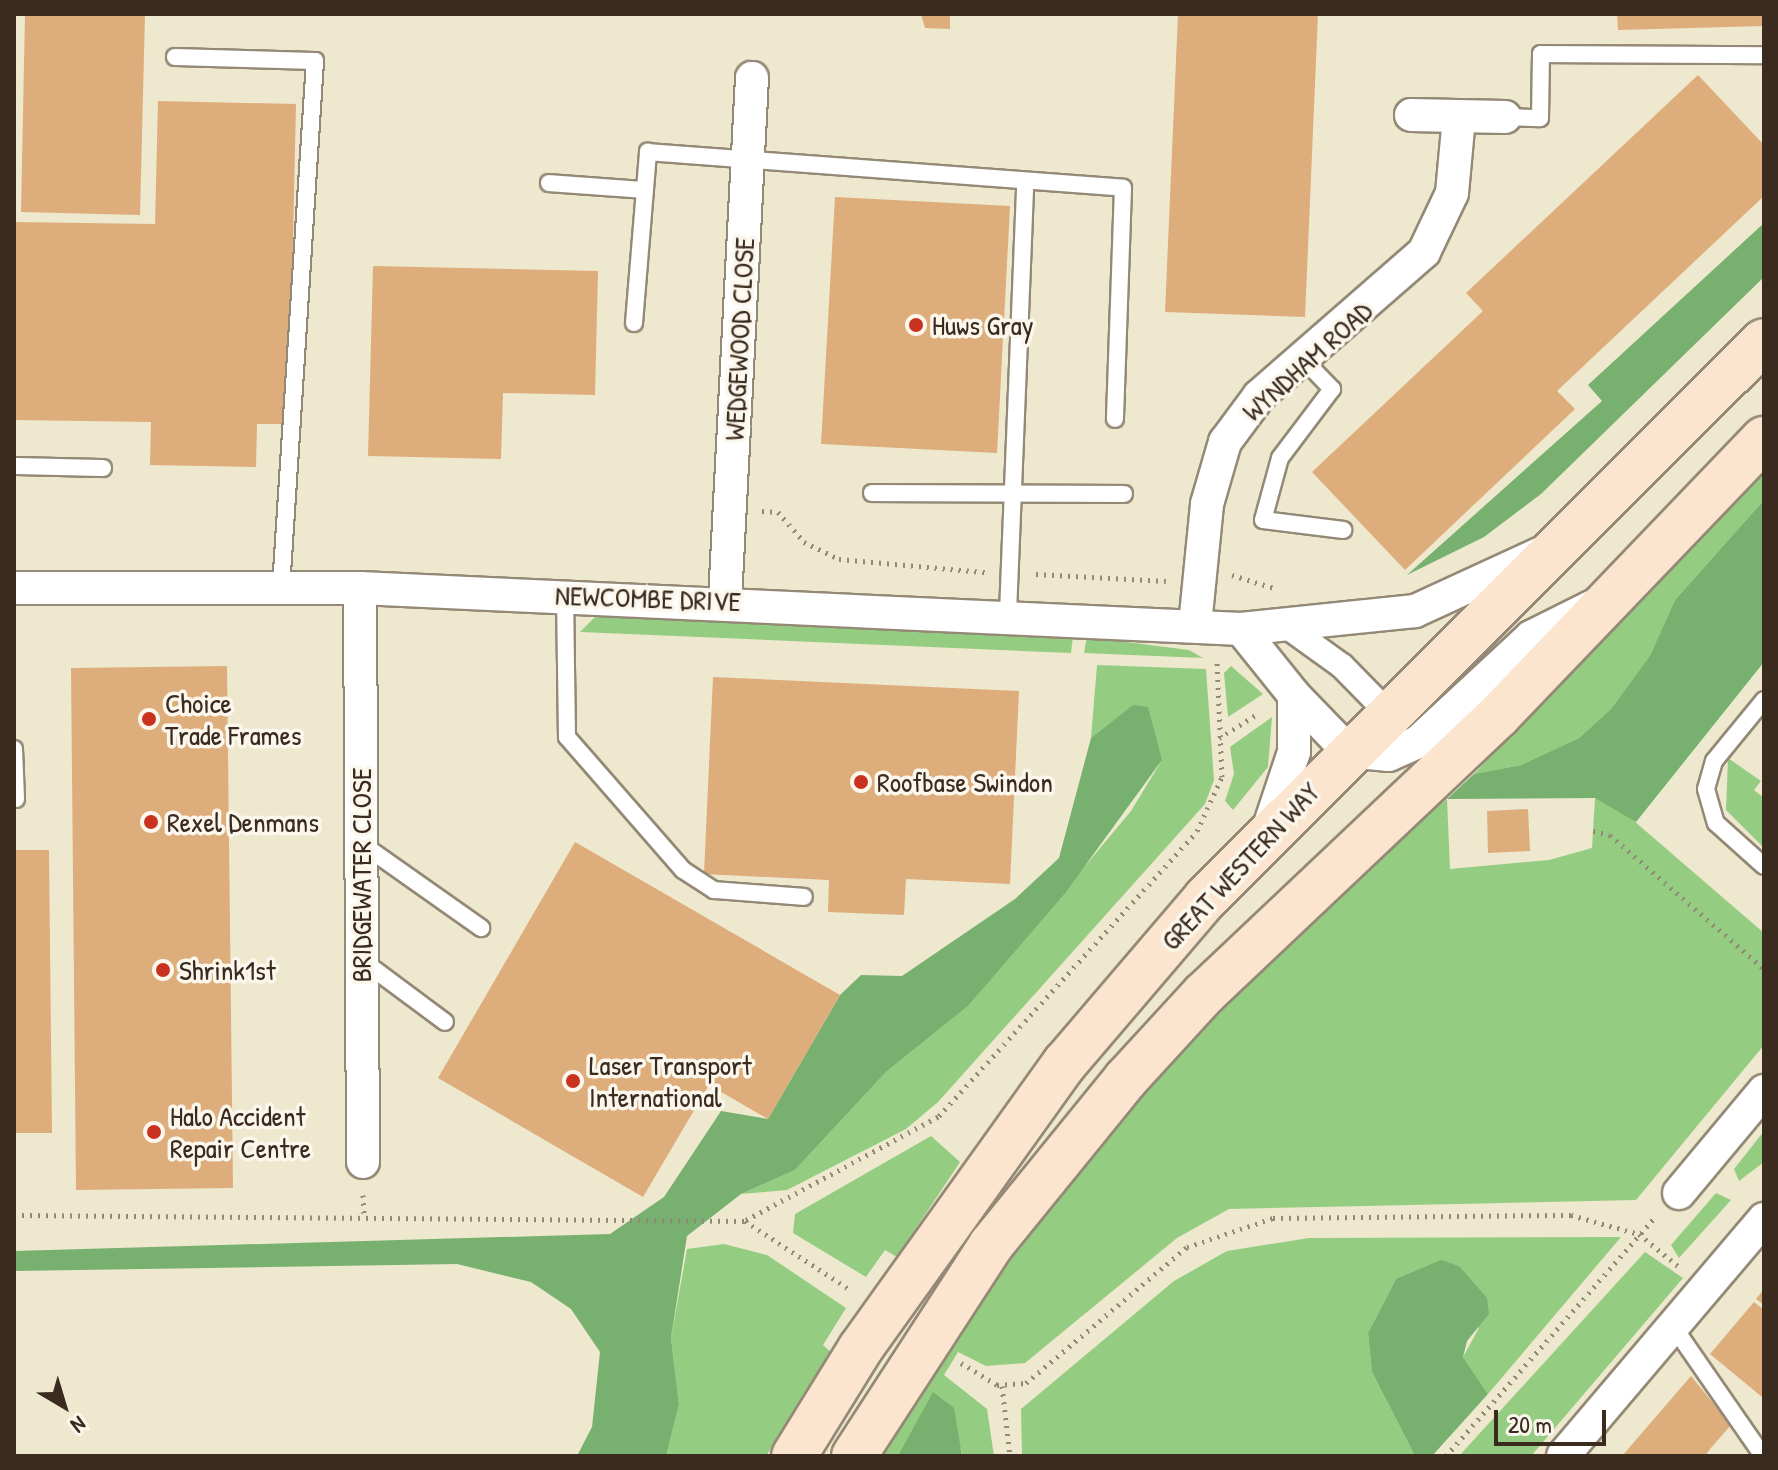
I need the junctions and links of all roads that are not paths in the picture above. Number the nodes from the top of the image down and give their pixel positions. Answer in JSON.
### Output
{"nodes":[{"id":1,"x":1764,"y":55,"type":"edge"},
{"id":2,"x":175,"y":57,"type":"dead end"},
{"id":3,"x":752,"y":78,"type":"dead end"},
{"id":4,"x":1411,"y":115,"type":"dead end"},
{"id":5,"x":1459,"y":117,"type":"junction"},
{"id":6,"x":1505,"y":117,"type":"joint"},
{"id":7,"x":748,"y":162,"type":"junction"},
{"id":8,"x":549,"y":183,"type":"dead end"},
{"id":9,"x":1025,"y":184,"type":"junction"},
{"id":10,"x":645,"y":190,"type":"junction"},
{"id":11,"x":634,"y":323,"type":"dead end"},
{"id":12,"x":1764,"y":341,"type":"edge"},
{"id":13,"x":1303,"y":359,"type":"junction"},
{"id":14,"x":1115,"y":419,"type":"dead end"},
{"id":15,"x":1764,"y":439,"type":"edge"},
{"id":16,"x":14,"y":466,"type":"edge"},
{"id":17,"x":103,"y":468,"type":"dead end"},
{"id":18,"x":872,"y":493,"type":"dead end"},
{"id":19,"x":1013,"y":493,"type":"junction"},
{"id":20,"x":1124,"y":494,"type":"dead end"},
{"id":21,"x":1343,"y":530,"type":"dead end"},
{"id":22,"x":1569,"y":540,"type":"junction"},
{"id":23,"x":14,"y":588,"type":"edge"},
{"id":24,"x":281,"y":588,"type":"junction"},
{"id":25,"x":360,"y":588,"type":"junction"},
{"id":26,"x":565,"y":595,"type":"junction"},
{"id":27,"x":1618,"y":595,"type":"junction"},
{"id":28,"x":725,"y":600,"type":"junction"},
{"id":29,"x":1008,"y":613,"type":"junction"},
{"id":30,"x":1281,"y":622,"type":"junction"},
{"id":31,"x":1219,"y":627,"type":"junction"},
{"id":32,"x":1294,"y":695,"type":"junction"},
{"id":33,"x":1764,"y":700,"type":"edge"},
{"id":34,"x":1388,"y":713,"type":"junction"},
{"id":35,"x":14,"y":749,"type":"edge"},
{"id":36,"x":1348,"y":751,"type":"junction"},
{"id":37,"x":16,"y":799,"type":"dead end"},
{"id":38,"x":1267,"y":833,"type":"junction"},
{"id":39,"x":361,"y":843,"type":"junction"},
{"id":40,"x":1764,"y":866,"type":"edge"},
{"id":41,"x":804,"y":897,"type":"dead end"},
{"id":42,"x":481,"y":928,"type":"dead end"},
{"id":43,"x":362,"y":960,"type":"junction"},
{"id":44,"x":445,"y":1022,"type":"dead end"},
{"id":45,"x":1764,"y":1091,"type":"edge"},
{"id":46,"x":363,"y":1162,"type":"dead end"},
{"id":47,"x":1679,"y":1193,"type":"dead end"},
{"id":48,"x":1764,"y":1219,"type":"edge"},
{"id":49,"x":1673,"y":1326,"type":"junction"},
{"id":50,"x":794,"y":1456,"type":"edge"},
{"id":51,"x":854,"y":1456,"type":"edge"},
{"id":52,"x":1563,"y":1456,"type":"edge"},
{"id":53,"x":1763,"y":1456,"type":"edge"}],
"edges":[{"from":1,"to":6,"type":"lane"},
{"from":2,"to":24,"type":"lane"},
{"from":3,"to":7,"type":"street","name":"WEDGEWOOD CLOSE"},
{"from":4,"to":5,"type":"street"},
{"from":5,"to":6,"type":"street"},
{"from":5,"to":13,"type":"street","name":"WYNDHAM ROAD"},
{"from":7,"to":9,"type":"lane"},
{"from":7,"to":10,"type":"lane"},
{"from":7,"to":28,"type":"street","name":"WEDGEWOOD CLOSE"},
{"from":8,"to":10,"type":"lane"},
{"from":9,"to":14,"type":"lane"},
{"from":9,"to":19,"type":"lane"},
{"from":10,"to":11,"type":"lane"},
{"from":12,"to":22,"type":"main road","name":"GREAT WESTERN WAY"},
{"from":13,"to":21,"type":"lane"},
{"from":13,"to":31,"type":"street","name":"WYNDHAM ROAD"},
{"from":15,"to":27,"type":"main road"},
{"from":16,"to":17,"type":"lane"},
{"from":18,"to":19,"type":"lane"},
{"from":19,"to":20,"type":"lane"},
{"from":19,"to":29,"type":"lane"},
{"from":22,"to":30,"type":"street","name":"NEWCOMBE DRIVE"},
{"from":22,"to":34,"type":"main road","name":"GREAT WESTERN WAY"},
{"from":23,"to":24,"type":"street","name":"NEWCOMBE DRIVE"},
{"from":24,"to":25,"type":"street","name":"NEWCOMBE DRIVE"},
{"from":25,"to":26,"type":"street","name":"NEWCOMBE DRIVE"},
{"from":25,"to":39,"type":"street","name":"BRIDGEWATER CLOSE"},
{"from":26,"to":28,"type":"street","name":"NEWCOMBE DRIVE"},
{"from":26,"to":41,"type":"lane"},
{"from":27,"to":36,"type":"street"},
{"from":27,"to":51,"type":"main road"},
{"from":28,"to":29,"type":"street","name":"NEWCOMBE DRIVE"},
{"from":29,"to":31,"type":"street","name":"NEWCOMBE DRIVE"},
{"from":30,"to":31,"type":"street","name":"NEWCOMBE DRIVE"},
{"from":30,"to":34,"type":"street"},
{"from":31,"to":32,"type":"street"},
{"from":32,"to":36,"type":"street"},
{"from":32,"to":38,"type":"street"},
{"from":33,"to":40,"type":"lane"},
{"from":34,"to":36,"type":"main road","name":"GREAT WESTERN WAY"},
{"from":35,"to":37,"type":"lane"},
{"from":36,"to":38,"type":"main road","name":"GREAT WESTERN WAY"},
{"from":38,"to":50,"type":"main road","name":"GREAT WESTERN WAY"},
{"from":39,"to":42,"type":"lane"},
{"from":39,"to":43,"type":"street","name":"BRIDGEWATER CLOSE"},
{"from":43,"to":44,"type":"lane"},
{"from":43,"to":46,"type":"street","name":"BRIDGEWATER CLOSE"},
{"from":45,"to":47,"type":"street"},
{"from":48,"to":49,"type":"street"},
{"from":49,"to":52,"type":"street"},
{"from":49,"to":53,"type":"lane"}]}
